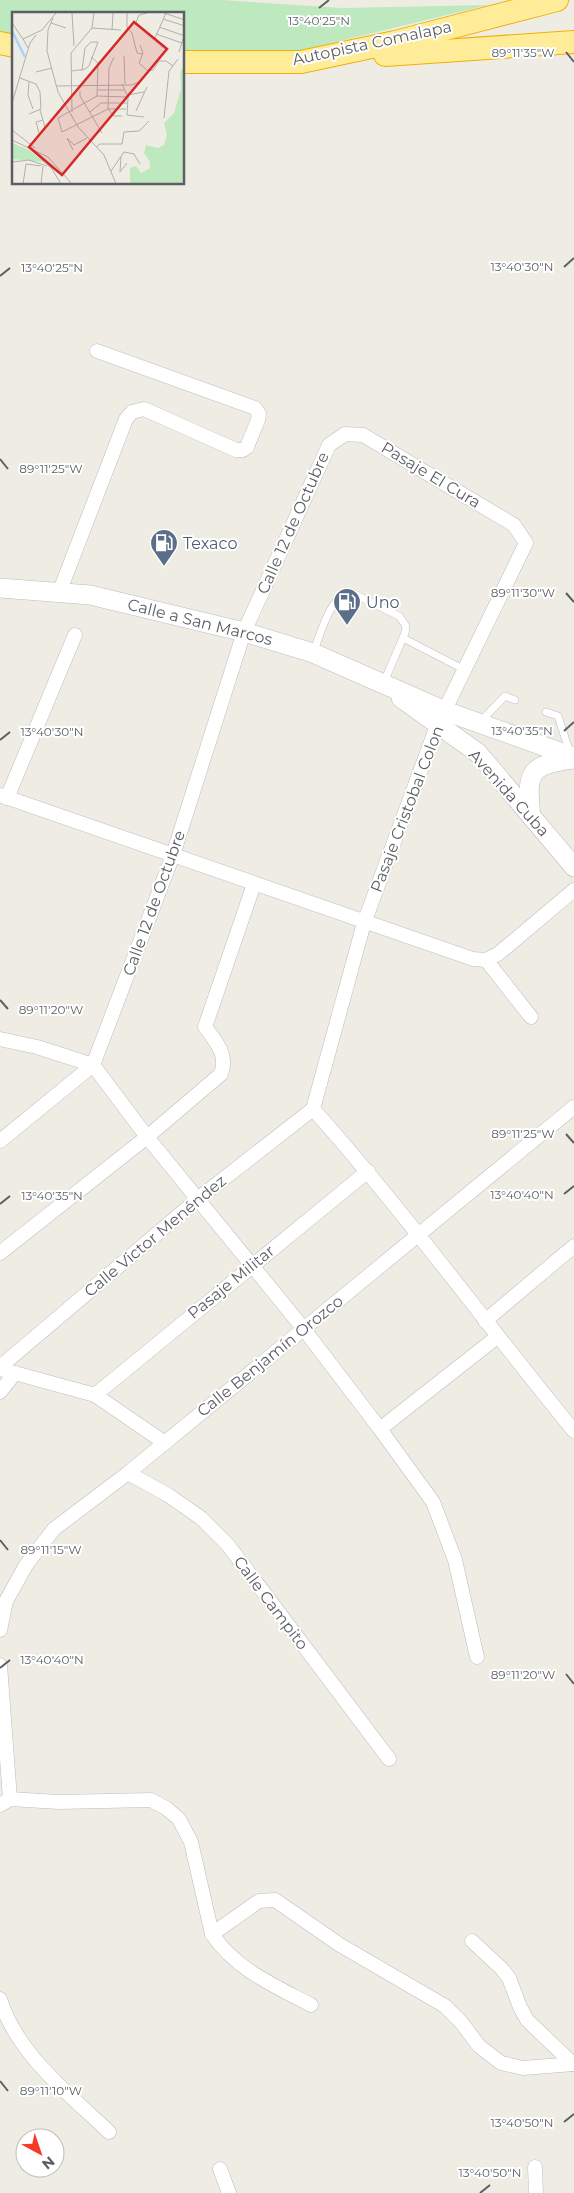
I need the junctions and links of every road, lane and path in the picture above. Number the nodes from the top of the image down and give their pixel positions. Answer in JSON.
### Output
{"nodes":[{"id":1,"x":557,"y":0,"type":"edge"},
{"id":2,"x":574,"y":42,"type":"edge"},
{"id":3,"x":185,"y":62,"type":"edge"},
{"id":4,"x":301,"y":62,"type":"junction"},
{"id":5,"x":97,"y":351,"type":"dead end"},
{"id":6,"x":344,"y":434,"type":"joint"},
{"id":7,"x":514,"y":525,"type":"joint"},
{"id":8,"x":0,"y":588,"type":"edge"},
{"id":9,"x":59,"y":593,"type":"junction"},
{"id":10,"x":244,"y":632,"type":"junction"},
{"id":11,"x":75,"y":635,"type":"dead end"},
{"id":12,"x":403,"y":638,"type":"junction"},
{"id":13,"x":313,"y":653,"type":"junction"},
{"id":14,"x":465,"y":670,"type":"junction"},
{"id":15,"x":387,"y":687,"type":"junction"},
{"id":16,"x":515,"y":700,"type":"dead end"},
{"id":17,"x":546,"y":712,"type":"dead end"},
{"id":18,"x":441,"y":718,"type":"junction"},
{"id":19,"x":478,"y":724,"type":"junction"},
{"id":20,"x":573,"y":757,"type":"edge"},
{"id":21,"x":4,"y":796,"type":"edge"},
{"id":22,"x":531,"y":816,"type":"junction"},
{"id":23,"x":173,"y":855,"type":"junction"},
{"id":24,"x":574,"y":867,"type":"edge"},
{"id":25,"x":254,"y":884,"type":"junction"},
{"id":26,"x":574,"y":890,"type":"edge"},
{"id":27,"x":364,"y":923,"type":"junction"},
{"id":28,"x":486,"y":960,"type":"junction"},
{"id":29,"x":531,"y":1017,"type":"dead end"},
{"id":30,"x":0,"y":1039,"type":"edge"},
{"id":31,"x":93,"y":1065,"type":"junction"},
{"id":32,"x":574,"y":1107,"type":"edge"},
{"id":33,"x":313,"y":1108,"type":"junction"},
{"id":34,"x":147,"y":1137,"type":"junction"},
{"id":35,"x":0,"y":1141,"type":"edge"},
{"id":36,"x":368,"y":1170,"type":"junction"},
{"id":37,"x":199,"y":1198,"type":"junction"},
{"id":38,"x":419,"y":1234,"type":"junction"},
{"id":39,"x":574,"y":1246,"type":"edge"},
{"id":40,"x":0,"y":1252,"type":"edge"},
{"id":41,"x":252,"y":1264,"type":"junction"},
{"id":42,"x":485,"y":1320,"type":"junction"},
{"id":43,"x":304,"y":1328,"type":"junction"},
{"id":44,"x":497,"y":1337,"type":"junction"},
{"id":45,"x":0,"y":1368,"type":"edge"},
{"id":46,"x":16,"y":1373,"type":"junction"},
{"id":47,"x":0,"y":1392,"type":"edge"},
{"id":48,"x":95,"y":1395,"type":"junction"},
{"id":49,"x":380,"y":1429,"type":"junction"},
{"id":50,"x":574,"y":1431,"type":"edge"},
{"id":51,"x":165,"y":1443,"type":"junction"},
{"id":52,"x":128,"y":1473,"type":"junction"},
{"id":53,"x":0,"y":1630,"type":"edge"},
{"id":54,"x":477,"y":1657,"type":"dead end"},
{"id":55,"x":0,"y":1665,"type":"edge"},
{"id":56,"x":389,"y":1759,"type":"dead end"},
{"id":57,"x":5,"y":1802,"type":"edge"},
{"id":58,"x":212,"y":1934,"type":"junction"},
{"id":59,"x":472,"y":1941,"type":"dead end"},
{"id":60,"x":0,"y":1999,"type":"edge"},
{"id":61,"x":311,"y":2005,"type":"dead end"},
{"id":62,"x":573,"y":2064,"type":"edge"},
{"id":63,"x":109,"y":2132,"type":"dead end"},
{"id":64,"x":535,"y":2168,"type":"dead end"},
{"id":65,"x":220,"y":2169,"type":"dead end"},
{"id":66,"x":229,"y":2193,"type":"edge"},
{"id":67,"x":536,"y":2193,"type":"edge"}],
"edges":[{"from":1,"to":4,"type":"highway","name":"Autopista Comalapa"},
{"from":2,"to":4,"type":"highway"},
{"from":3,"to":4,"type":"highway","name":"Autopista Comalapa"},
{"from":5,"to":9,"type":"street"},
{"from":6,"to":7,"type":"street","name":"Pasaje El Cura"},
{"from":6,"to":10,"type":"street","name":"Calle 12 de Octubre"},
{"from":7,"to":14,"type":"street","name":"Pasaje Cristobal Colon"},
{"from":8,"to":9,"type":"main road","name":"Calle a San Marcos"},
{"from":9,"to":10,"type":"main road","name":"Calle a San Marcos"},
{"from":10,"to":13,"type":"main road","name":"Calle a San Marcos"},
{"from":10,"to":23,"type":"street","name":"Calle 12 de Octubre"},
{"from":11,"to":21,"type":"street"},
{"from":12,"to":13,"type":"lane"},
{"from":12,"to":14,"type":"lane"},
{"from":12,"to":15,"type":"lane"},
{"from":13,"to":15,"type":"main road","name":"Calle a San Marcos"},
{"from":14,"to":18,"type":"street","name":"Pasaje Cristobal Colon"},
{"from":15,"to":18,"type":"main road","name":"Avenida Cuba"},
{"from":16,"to":19,"type":"lane"},
{"from":17,"to":20,"type":"lane"},
{"from":18,"to":19,"type":"main road"},
{"from":18,"to":22,"type":"main road","name":"Avenida Cuba"},
{"from":18,"to":27,"type":"street","name":"Pasaje Cristobal Colon"},
{"from":19,"to":20,"type":"main road"},
{"from":20,"to":22,"type":"main road"},
{"from":21,"to":23,"type":"street"},
{"from":22,"to":24,"type":"main road","name":"Avenida Cuba"},
{"from":23,"to":25,"type":"street"},
{"from":23,"to":31,"type":"street","name":"Calle 12 de Octubre"},
{"from":25,"to":27,"type":"street"},
{"from":25,"to":34,"type":"street"},
{"from":26,"to":28,"type":"street"},
{"from":27,"to":28,"type":"street"},
{"from":27,"to":33,"type":"street","name":"Pasaje Cristobal Colon"},
{"from":28,"to":29,"type":"street"},
{"from":30,"to":31,"type":"street"},
{"from":31,"to":34,"type":"street"},
{"from":31,"to":35,"type":"street"},
{"from":32,"to":38,"type":"street","name":"Calle Benjamín Orozco"},
{"from":33,"to":36,"type":"street"},
{"from":33,"to":37,"type":"street","name":"Calle Victor Menéndez"},
{"from":34,"to":37,"type":"street"},
{"from":34,"to":40,"type":"street"},
{"from":36,"to":38,"type":"street"},
{"from":36,"to":41,"type":"street","name":"Pasaje Militar"},
{"from":37,"to":41,"type":"street"},
{"from":37,"to":45,"type":"street","name":"Calle Victor Menéndez"},
{"from":38,"to":42,"type":"street"},
{"from":38,"to":43,"type":"street","name":"Calle Benjamín Orozco"},
{"from":39,"to":42,"type":"street"},
{"from":41,"to":43,"type":"street"},
{"from":41,"to":48,"type":"street","name":"Pasaje Militar"},
{"from":42,"to":44,"type":"street"},
{"from":43,"to":49,"type":"street"},
{"from":43,"to":51,"type":"street","name":"Calle Benjamín Orozco"},
{"from":44,"to":49,"type":"street"},
{"from":44,"to":50,"type":"street"},
{"from":45,"to":46,"type":"street"},
{"from":46,"to":47,"type":"street"},
{"from":46,"to":48,"type":"street"},
{"from":48,"to":51,"type":"street"},
{"from":49,"to":54,"type":"street"},
{"from":51,"to":52,"type":"street","name":"Calle Benjamín Orozco"},
{"from":52,"to":53,"type":"street","name":"Calle Benjamín Orozco"},
{"from":52,"to":56,"type":"street","name":"Calle Campito"},
{"from":55,"to":57,"type":"street"},
{"from":57,"to":58,"type":"street"},
{"from":58,"to":61,"type":"street"},
{"from":58,"to":62,"type":"street"},
{"from":59,"to":62,"type":"street"},
{"from":60,"to":63,"type":"street"},
{"from":64,"to":67,"type":"street"},
{"from":65,"to":66,"type":"street"}]}
